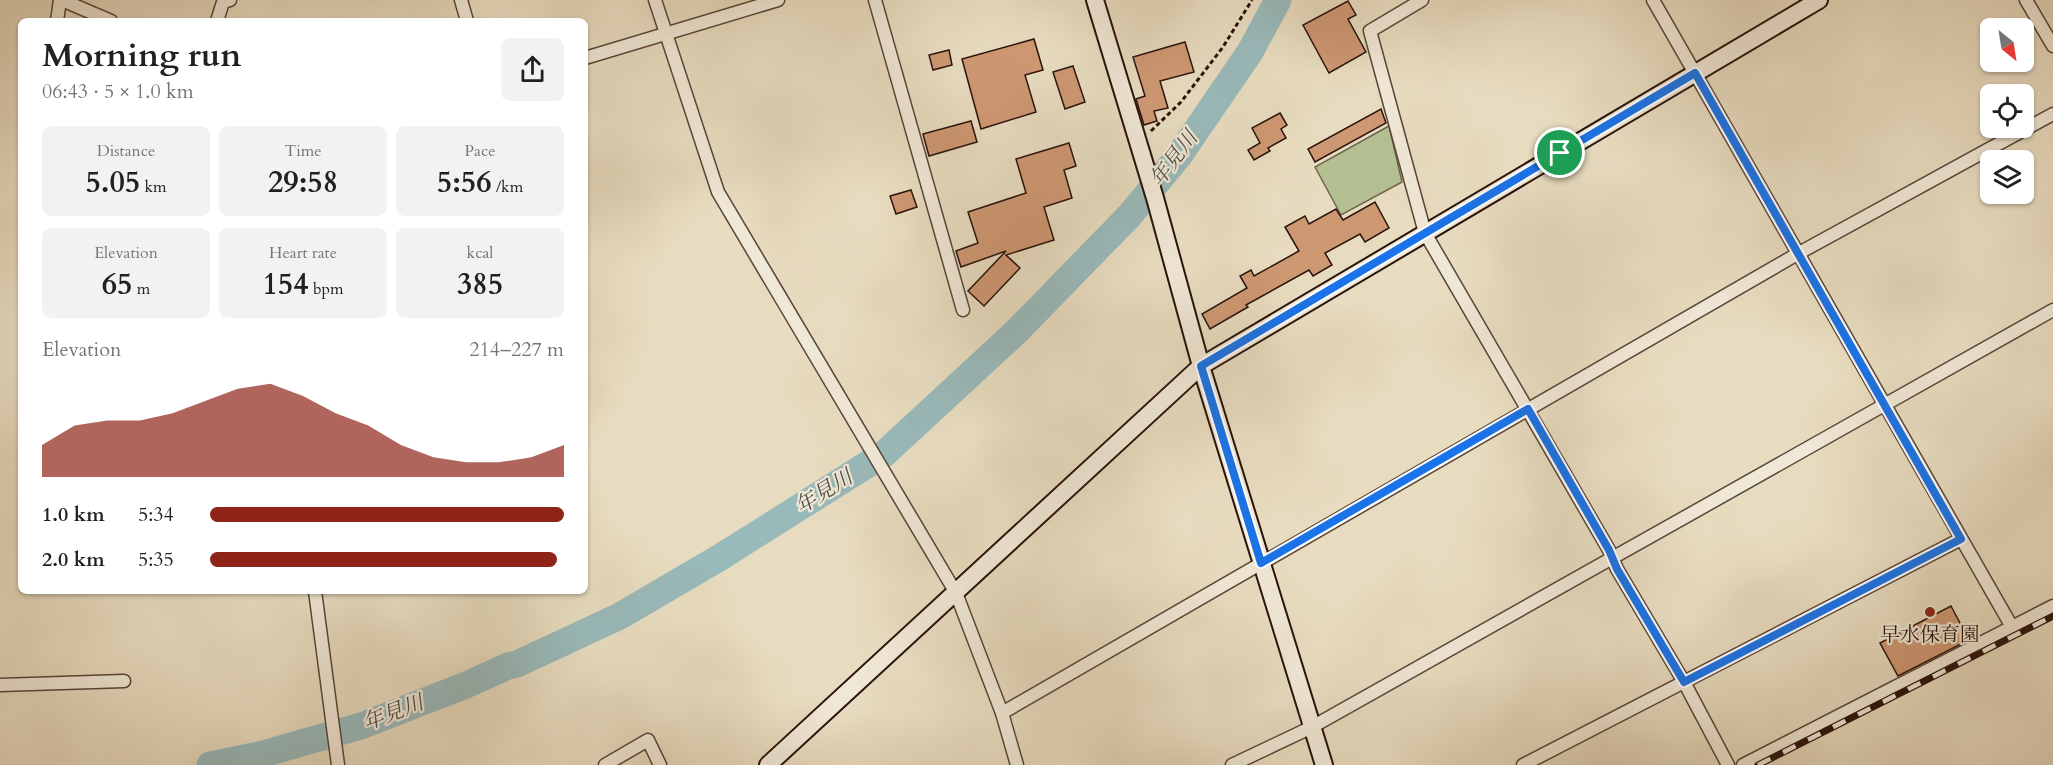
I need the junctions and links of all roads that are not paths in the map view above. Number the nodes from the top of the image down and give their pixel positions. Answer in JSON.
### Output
{"nodes":[{"id":1,"x":61,"y":0,"type":"edge"},
{"id":2,"x":230,"y":0,"type":"edge"},
{"id":3,"x":461,"y":0,"type":"edge"},
{"id":4,"x":655,"y":0,"type":"edge"},
{"id":5,"x":778,"y":0,"type":"edge"},
{"id":6,"x":875,"y":0,"type":"edge"},
{"id":7,"x":1095,"y":0,"type":"edge"},
{"id":8,"x":1422,"y":0,"type":"edge"},
{"id":9,"x":1653,"y":0,"type":"edge"},
{"id":10,"x":1819,"y":0,"type":"edge"},
{"id":11,"x":2026,"y":0,"type":"edge"},
{"id":12,"x":58,"y":18,"type":"edge"},
{"id":13,"x":104,"y":18,"type":"edge"},
{"id":14,"x":218,"y":18,"type":"edge"},
{"id":15,"x":466,"y":18,"type":"edge"},
{"id":16,"x":665,"y":34,"type":"junction"},
{"id":17,"x":2053,"y":46,"type":"edge"},
{"id":18,"x":588,"y":57,"type":"edge"},
{"id":19,"x":1695,"y":73,"type":"junction"},
{"id":20,"x":2053,"y":114,"type":"edge"},
{"id":21,"x":1425,"y":233,"type":"junction"},
{"id":22,"x":1799,"y":253,"type":"junction"},
{"id":23,"x":963,"y":310,"type":"dead end"},
{"id":24,"x":2053,"y":310,"type":"edge"},
{"id":25,"x":1201,"y":366,"type":"junction"},
{"id":26,"x":1885,"y":404,"type":"junction"},
{"id":27,"x":1528,"y":409,"type":"junction"},
{"id":28,"x":1961,"y":539,"type":"junction"},
{"id":29,"x":1612,"y":558,"type":"junction"},
{"id":30,"x":1261,"y":563,"type":"junction"},
{"id":31,"x":956,"y":593,"type":"junction"},
{"id":32,"x":315,"y":594,"type":"edge"},
{"id":33,"x":2053,"y":606,"type":"edge"},
{"id":34,"x":2012,"y":627,"type":"junction"},
{"id":35,"x":124,"y":681,"type":"dead end"},
{"id":36,"x":1684,"y":682,"type":"junction"},
{"id":37,"x":0,"y":685,"type":"edge"},
{"id":38,"x":1002,"y":713,"type":"junction"},
{"id":39,"x":1312,"y":727,"type":"junction"},
{"id":40,"x":337,"y":762,"type":"edge"},
{"id":41,"x":606,"y":765,"type":"edge"},
{"id":42,"x":660,"y":765,"type":"edge"},
{"id":43,"x":768,"y":765,"type":"edge"},
{"id":44,"x":1017,"y":765,"type":"edge"},
{"id":45,"x":1232,"y":765,"type":"edge"},
{"id":46,"x":1324,"y":765,"type":"edge"},
{"id":47,"x":1523,"y":765,"type":"edge"},
{"id":48,"x":1728,"y":765,"type":"edge"},
{"id":49,"x":1743,"y":765,"type":"edge"}],
"edges":[{"from":1,"to":12,"type":"street"},
{"from":1,"to":13,"type":"street"},
{"from":2,"to":14,"type":"street"},
{"from":3,"to":15,"type":"street"},
{"from":4,"to":16,"type":"street"},
{"from":5,"to":16,"type":"street"},
{"from":6,"to":23,"type":"street"},
{"from":7,"to":25,"type":"street"},
{"from":8,"to":21,"type":"street"},
{"from":9,"to":19,"type":"street"},
{"from":10,"to":19,"type":"street"},
{"from":11,"to":17,"type":"street"},
{"from":16,"to":18,"type":"street"},
{"from":16,"to":31,"type":"street"},
{"from":19,"to":21,"type":"street"},
{"from":19,"to":22,"type":"street"},
{"from":20,"to":22,"type":"street"},
{"from":21,"to":25,"type":"street"},
{"from":21,"to":27,"type":"street"},
{"from":22,"to":26,"type":"street"},
{"from":22,"to":27,"type":"street"},
{"from":24,"to":26,"type":"street"},
{"from":25,"to":30,"type":"street"},
{"from":25,"to":31,"type":"street"},
{"from":26,"to":28,"type":"street"},
{"from":26,"to":29,"type":"street"},
{"from":27,"to":29,"type":"street"},
{"from":27,"to":30,"type":"street"},
{"from":28,"to":34,"type":"street"},
{"from":28,"to":36,"type":"street"},
{"from":29,"to":36,"type":"street"},
{"from":29,"to":39,"type":"street"},
{"from":30,"to":38,"type":"street"},
{"from":30,"to":39,"type":"street"},
{"from":31,"to":38,"type":"street"},
{"from":31,"to":43,"type":"street"},
{"from":32,"to":40,"type":"street"},
{"from":33,"to":34,"type":"street"},
{"from":34,"to":49,"type":"street"},
{"from":35,"to":37,"type":"street"},
{"from":36,"to":47,"type":"street"},
{"from":36,"to":48,"type":"street"},
{"from":38,"to":44,"type":"street"},
{"from":39,"to":45,"type":"street"},
{"from":39,"to":46,"type":"street"},
{"from":41,"to":42,"type":"street"}]}
